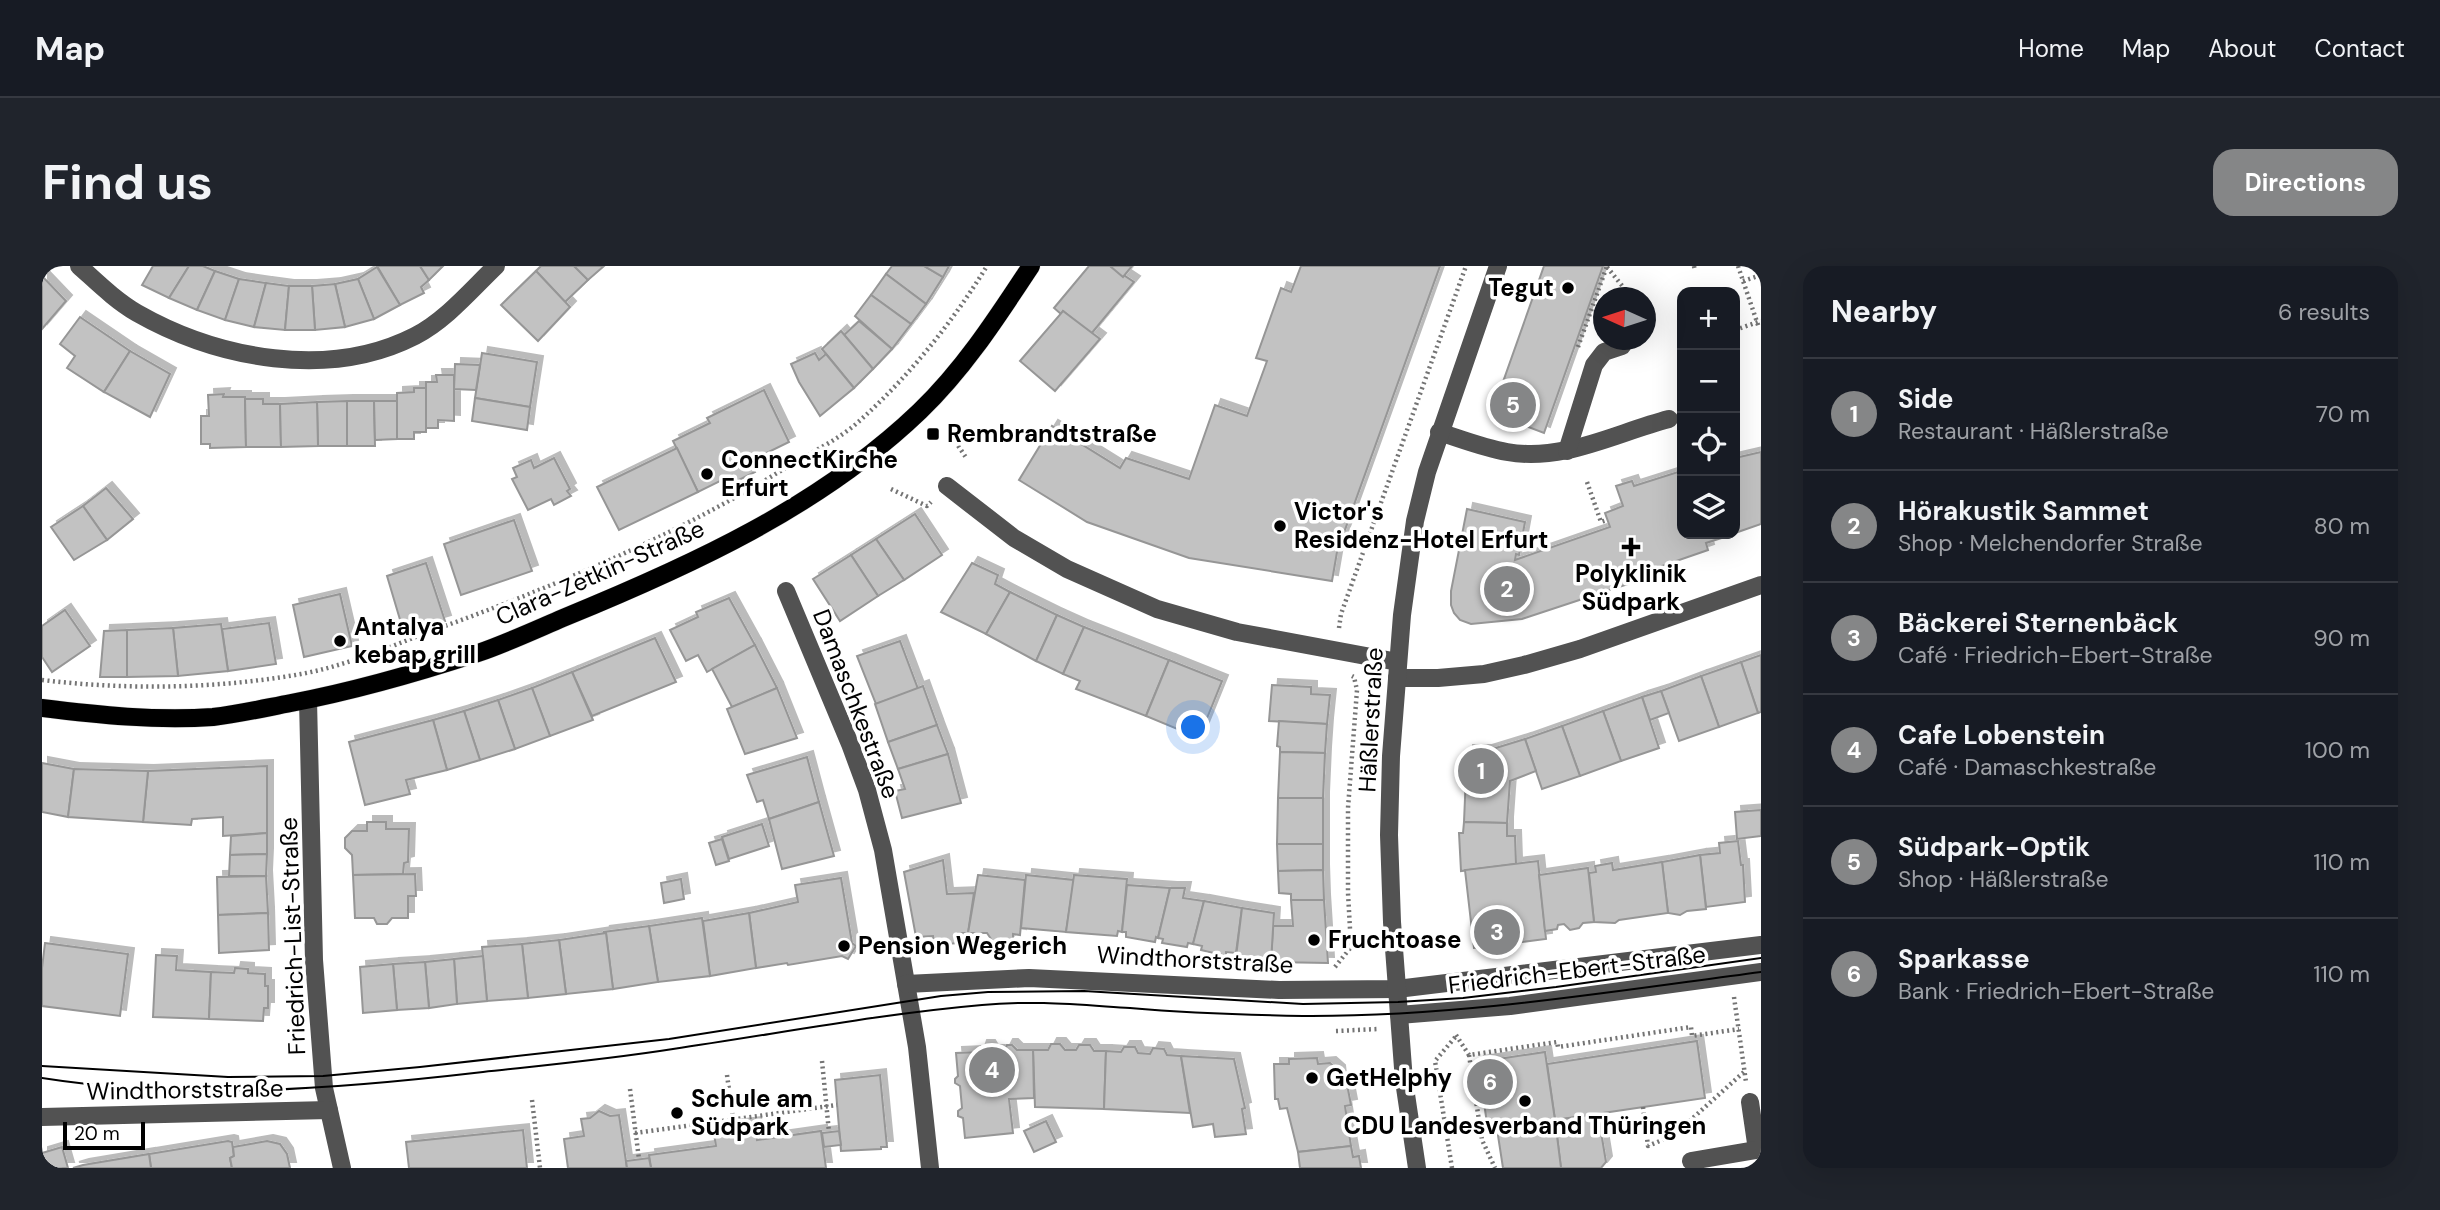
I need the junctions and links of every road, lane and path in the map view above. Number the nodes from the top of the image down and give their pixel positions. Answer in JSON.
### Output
{"nodes":[{"id":1,"x":79,"y":266,"type":"edge"},
{"id":2,"x":496,"y":266,"type":"edge"},
{"id":3,"x":987,"y":266,"type":"edge"},
{"id":4,"x":1031,"y":266,"type":"edge"},
{"id":5,"x":1466,"y":266,"type":"edge"},
{"id":6,"x":1498,"y":266,"type":"edge"},
{"id":7,"x":1738,"y":266,"type":"edge"},
{"id":8,"x":1607,"y":267,"type":"edge"},
{"id":9,"x":1761,"y":275,"type":"edge"},
{"id":10,"x":1743,"y":281,"type":"junction"},
{"id":11,"x":1623,"y":287,"type":"edge"},
{"id":12,"x":1759,"y":324,"type":"edge"},
{"id":13,"x":1740,"y":329,"type":"edge"},
{"id":14,"x":1610,"y":350,"type":"edge"},
{"id":15,"x":1669,"y":419,"type":"dead end"},
{"id":16,"x":949,"y":432,"type":"dead end"},
{"id":17,"x":1440,"y":432,"type":"junction"},
{"id":18,"x":1567,"y":451,"type":"junction"},
{"id":19,"x":967,"y":459,"type":"dead end"},
{"id":20,"x":1587,"y":482,"type":"dead end"},
{"id":21,"x":947,"y":486,"type":"joint"},
{"id":22,"x":891,"y":489,"type":"dead end"},
{"id":23,"x":1607,"y":520,"type":"dead end"},
{"id":24,"x":1659,"y":567,"type":"dead end"},
{"id":25,"x":1665,"y":585,"type":"dead end"},
{"id":26,"x":1761,"y":585,"type":"edge"},
{"id":27,"x":786,"y":592,"type":"dead end"},
{"id":28,"x":1336,"y":651,"type":"junction"},
{"id":29,"x":1397,"y":670,"type":"junction"},
{"id":30,"x":42,"y":680,"type":"edge"},
{"id":31,"x":308,"y":700,"type":"junction"},
{"id":32,"x":42,"y":708,"type":"edge"},
{"id":33,"x":1761,"y":945,"type":"edge"},
{"id":34,"x":1334,"y":968,"type":"dead end"},
{"id":35,"x":1761,"y":972,"type":"edge"},
{"id":36,"x":906,"y":984,"type":"junction"},
{"id":37,"x":1397,"y":989,"type":"junction"},
{"id":38,"x":1733,"y":989,"type":"dead end"},
{"id":39,"x":1399,"y":1015,"type":"junction"},
{"id":40,"x":1465,"y":1025,"type":"dead end"},
{"id":41,"x":1738,"y":1030,"type":"junction"},
{"id":42,"x":1456,"y":1035,"type":"junction"},
{"id":43,"x":1469,"y":1055,"type":"junction"},
{"id":44,"x":822,"y":1061,"type":"dead end"},
{"id":45,"x":727,"y":1075,"type":"dead end"},
{"id":46,"x":630,"y":1089,"type":"dead end"},
{"id":47,"x":532,"y":1100,"type":"dead end"},
{"id":48,"x":1749,"y":1102,"type":"dead end"},
{"id":49,"x":837,"y":1105,"type":"dead end"},
{"id":50,"x":827,"y":1106,"type":"junction"},
{"id":51,"x":1643,"y":1107,"type":"dead end"},
{"id":52,"x":328,"y":1110,"type":"junction"},
{"id":53,"x":42,"y":1117,"type":"edge"},
{"id":54,"x":733,"y":1118,"type":"junction"},
{"id":55,"x":734,"y":1126,"type":"dead end"},
{"id":56,"x":830,"y":1132,"type":"dead end"},
{"id":57,"x":635,"y":1133,"type":"junction"},
{"id":58,"x":1759,"y":1150,"type":"edge"},
{"id":59,"x":639,"y":1159,"type":"dead end"},
{"id":60,"x":1691,"y":1161,"type":"dead end"},
{"id":61,"x":342,"y":1168,"type":"edge"},
{"id":62,"x":540,"y":1168,"type":"edge"},
{"id":63,"x":930,"y":1168,"type":"edge"},
{"id":64,"x":1417,"y":1168,"type":"edge"},
{"id":65,"x":1452,"y":1168,"type":"edge"},
{"id":66,"x":1495,"y":1168,"type":"edge"}],
"edges":[{"from":1,"to":2,"type":"street"},
{"from":3,"to":30,"type":"path"},
{"from":4,"to":31,"type":"main road","name":"Clara-Zetkin-Straße"},
{"from":5,"to":28,"type":"path"},
{"from":6,"to":17,"type":"street","name":"Häßlerstraße"},
{"from":7,"to":10,"type":"path"},
{"from":8,"to":11,"type":"path"},
{"from":9,"to":10,"type":"path"},
{"from":10,"to":12,"type":"path"},
{"from":12,"to":13,"type":"path"},
{"from":14,"to":18,"type":"street"},
{"from":15,"to":18,"type":"street"},
{"from":16,"to":19,"type":"path"},
{"from":17,"to":18,"type":"street"},
{"from":17,"to":29,"type":"street","name":"Häßlerstraße"},
{"from":20,"to":23,"type":"path"},
{"from":21,"to":22,"type":"path"},
{"from":21,"to":28,"type":"street"},
{"from":24,"to":25,"type":"path"},
{"from":26,"to":29,"type":"street"},
{"from":27,"to":36,"type":"street","name":"Damaschkestraße"},
{"from":28,"to":29,"type":"street"},
{"from":28,"to":34,"type":"path"},
{"from":29,"to":37,"type":"street","name":"Häßlerstraße"},
{"from":31,"to":32,"type":"main road","name":"Clara-Zetkin-Straße"},
{"from":31,"to":52,"type":"street","name":"Friedrich-List-Straße"},
{"from":33,"to":37,"type":"street","name":"Friedrich-Ebert-Straße"},
{"from":35,"to":39,"type":"street","name":"Friedrich-Ebert-Straße"},
{"from":36,"to":37,"type":"street","name":"Windthorststraße"},
{"from":36,"to":63,"type":"street","name":"Damaschkestraße"},
{"from":37,"to":39,"type":"street","name":"Häßlerstraße"},
{"from":38,"to":41,"type":"path"},
{"from":39,"to":64,"type":"street","name":"Häßlerstraße"},
{"from":40,"to":42,"type":"path"},
{"from":41,"to":43,"type":"path"},
{"from":41,"to":51,"type":"path"},
{"from":42,"to":43,"type":"path"},
{"from":42,"to":65,"type":"path"},
{"from":43,"to":66,"type":"path"},
{"from":44,"to":50,"type":"path"},
{"from":45,"to":54,"type":"path"},
{"from":46,"to":57,"type":"path"},
{"from":47,"to":62,"type":"path"},
{"from":48,"to":58,"type":"street"},
{"from":49,"to":50,"type":"path"},
{"from":50,"to":54,"type":"path"},
{"from":50,"to":56,"type":"path"},
{"from":52,"to":53,"type":"street","name":"Windthorststraße"},
{"from":52,"to":61,"type":"street","name":"Friedrich-List-Straße"},
{"from":54,"to":55,"type":"path"},
{"from":54,"to":57,"type":"path"},
{"from":57,"to":59,"type":"path"},
{"from":58,"to":60,"type":"street"}]}
